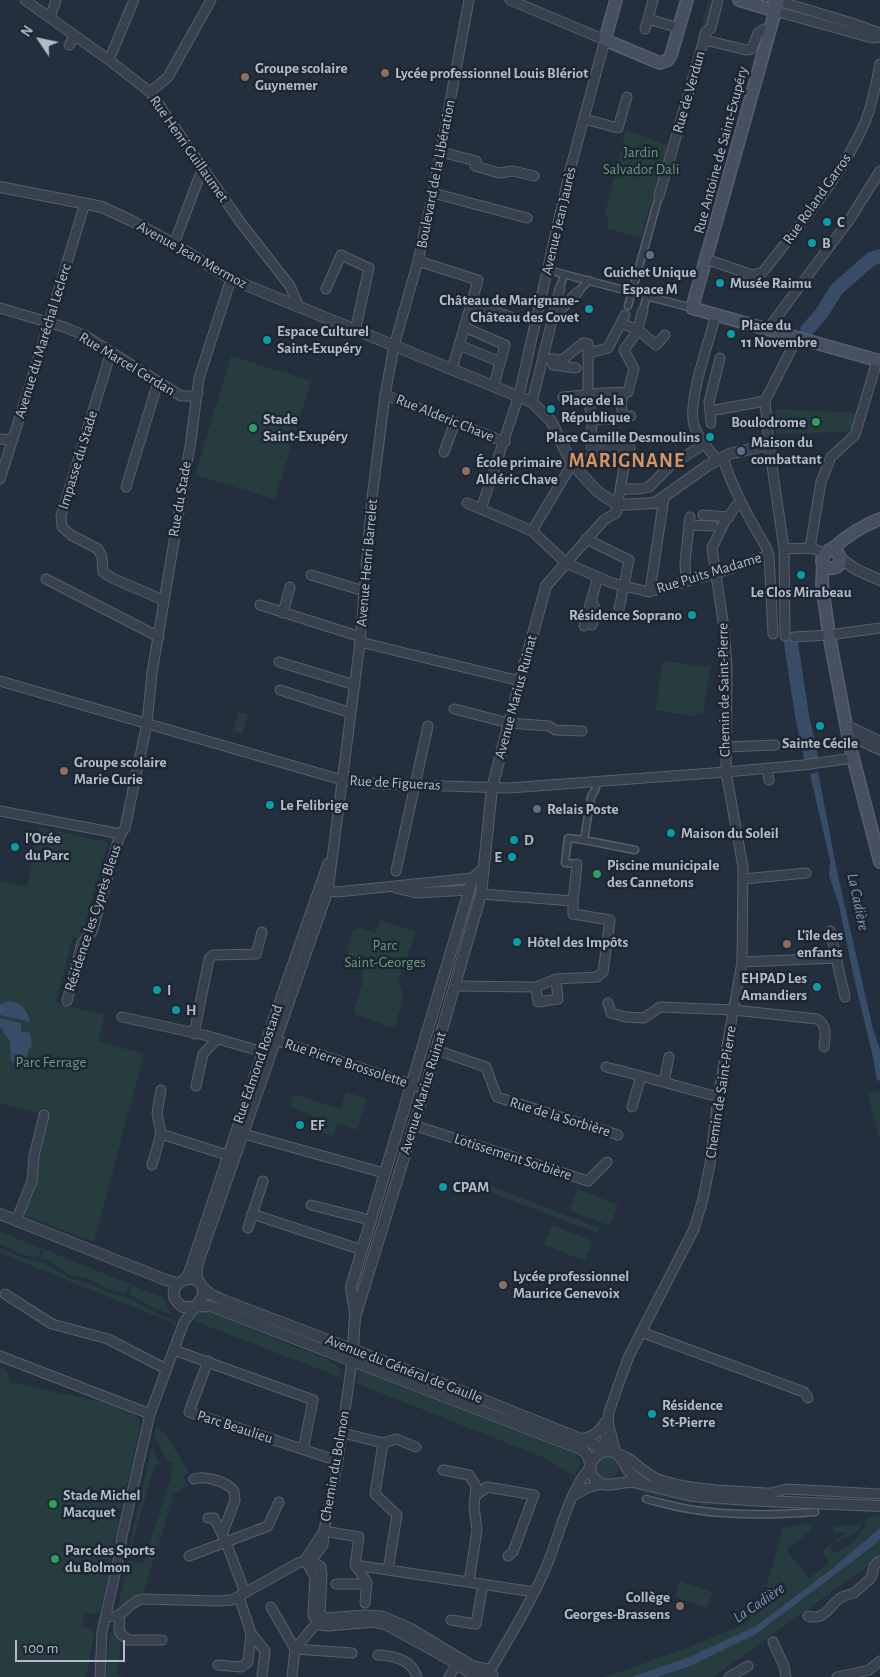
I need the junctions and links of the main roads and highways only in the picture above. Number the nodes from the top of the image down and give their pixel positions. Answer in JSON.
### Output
{"nodes":[{"id":1,"x":616,"y":0,"type":"edge"},
{"id":2,"x":687,"y":0,"type":"edge"},
{"id":3,"x":739,"y":0,"type":"edge"},
{"id":4,"x":776,"y":3,"type":"edge"},
{"id":5,"x":879,"y":361,"type":"edge"},
{"id":6,"x":880,"y":519,"type":"edge"},
{"id":7,"x":880,"y":862,"type":"edge"}],
"edges":[{"from":1,"to":2,"type":"main road"},
{"from":3,"to":4,"type":"main road"},
{"from":4,"to":5,"type":"main road","name":"Rue Antoine de Saint-Exupéry"},
{"from":6,"to":7,"type":"main road"}]}
